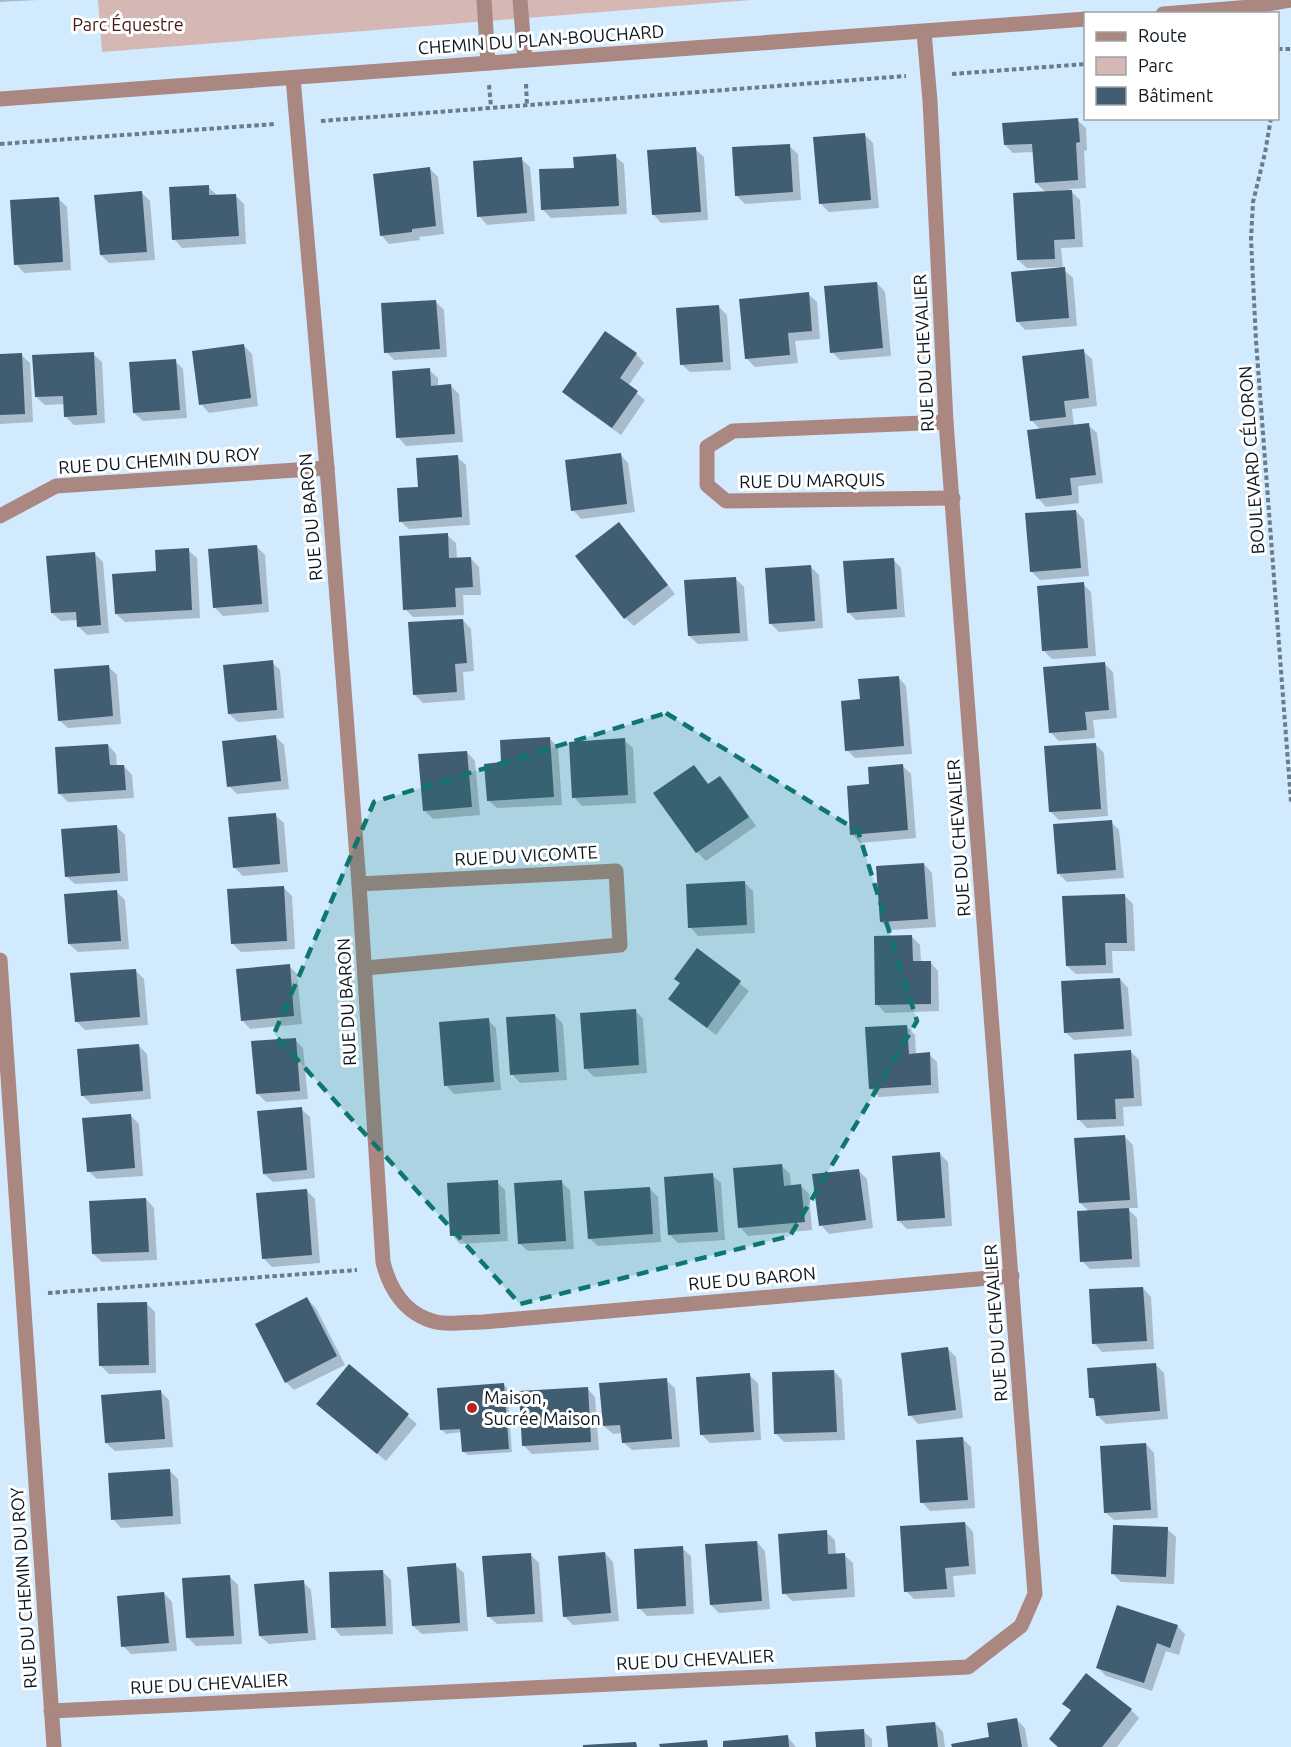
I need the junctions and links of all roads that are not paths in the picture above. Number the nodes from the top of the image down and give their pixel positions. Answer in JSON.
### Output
{"nodes":[{"id":1,"x":484,"y":0,"type":"edge"},
{"id":2,"x":520,"y":0,"type":"edge"},
{"id":3,"x":1291,"y":0,"type":"edge"},
{"id":4,"x":1188,"y":12,"type":"edge"},
{"id":5,"x":1084,"y":19,"type":"edge"},
{"id":6,"x":924,"y":32,"type":"junction"},
{"id":7,"x":525,"y":60,"type":"junction"},
{"id":8,"x":488,"y":63,"type":"junction"},
{"id":9,"x":293,"y":78,"type":"junction"},
{"id":10,"x":0,"y":99,"type":"edge"},
{"id":11,"x":946,"y":422,"type":"junction"},
{"id":12,"x":327,"y":468,"type":"junction"},
{"id":13,"x":953,"y":498,"type":"junction"},
{"id":14,"x":0,"y":516,"type":"edge"},
{"id":15,"x":359,"y":884,"type":"junction"},
{"id":16,"x":0,"y":960,"type":"edge"},
{"id":17,"x":365,"y":968,"type":"junction"},
{"id":18,"x":1012,"y":1276,"type":"junction"},
{"id":19,"x":51,"y":1711,"type":"junction"},
{"id":20,"x":54,"y":1747,"type":"edge"}],
"edges":[{"from":1,"to":8,"type":"street"},
{"from":2,"to":7,"type":"street"},
{"from":3,"to":4,"type":"street"},
{"from":5,"to":6,"type":"street","name":"CHEMIN DU PLAN-BOUCHARD"},
{"from":6,"to":7,"type":"street","name":"CHEMIN DU PLAN-BOUCHARD"},
{"from":6,"to":11,"type":"street","name":"RUE DU CHEVALIER"},
{"from":7,"to":8,"type":"street","name":"CHEMIN DU PLAN-BOUCHARD"},
{"from":8,"to":9,"type":"street","name":"CHEMIN DU PLAN-BOUCHARD"},
{"from":9,"to":10,"type":"street","name":"CHEMIN DU PLAN-BOUCHARD"},
{"from":9,"to":12,"type":"street","name":"RUE DU BARON"},
{"from":11,"to":13,"type":"street","name":"RUE DU CHEVALIER"},
{"from":11,"to":13,"type":"street","name":"RUE DU MARQUIS"},
{"from":12,"to":14,"type":"street","name":"RUE DU CHEMIN DU ROY"},
{"from":12,"to":15,"type":"street","name":"RUE DU BARON"},
{"from":13,"to":18,"type":"street","name":"RUE DU CHEVALIER"},
{"from":15,"to":17,"type":"street","name":"RUE DU BARON"},
{"from":15,"to":17,"type":"street","name":"RUE DU VICOMTE"},
{"from":16,"to":19,"type":"street","name":"RUE DU CHEMIN DU ROY"},
{"from":17,"to":18,"type":"street","name":"RUE DU BARON"},
{"from":18,"to":19,"type":"street","name":"RUE DU CHEVALIER"},
{"from":19,"to":20,"type":"street","name":"RUE DU CHEMIN DU ROY"}]}
